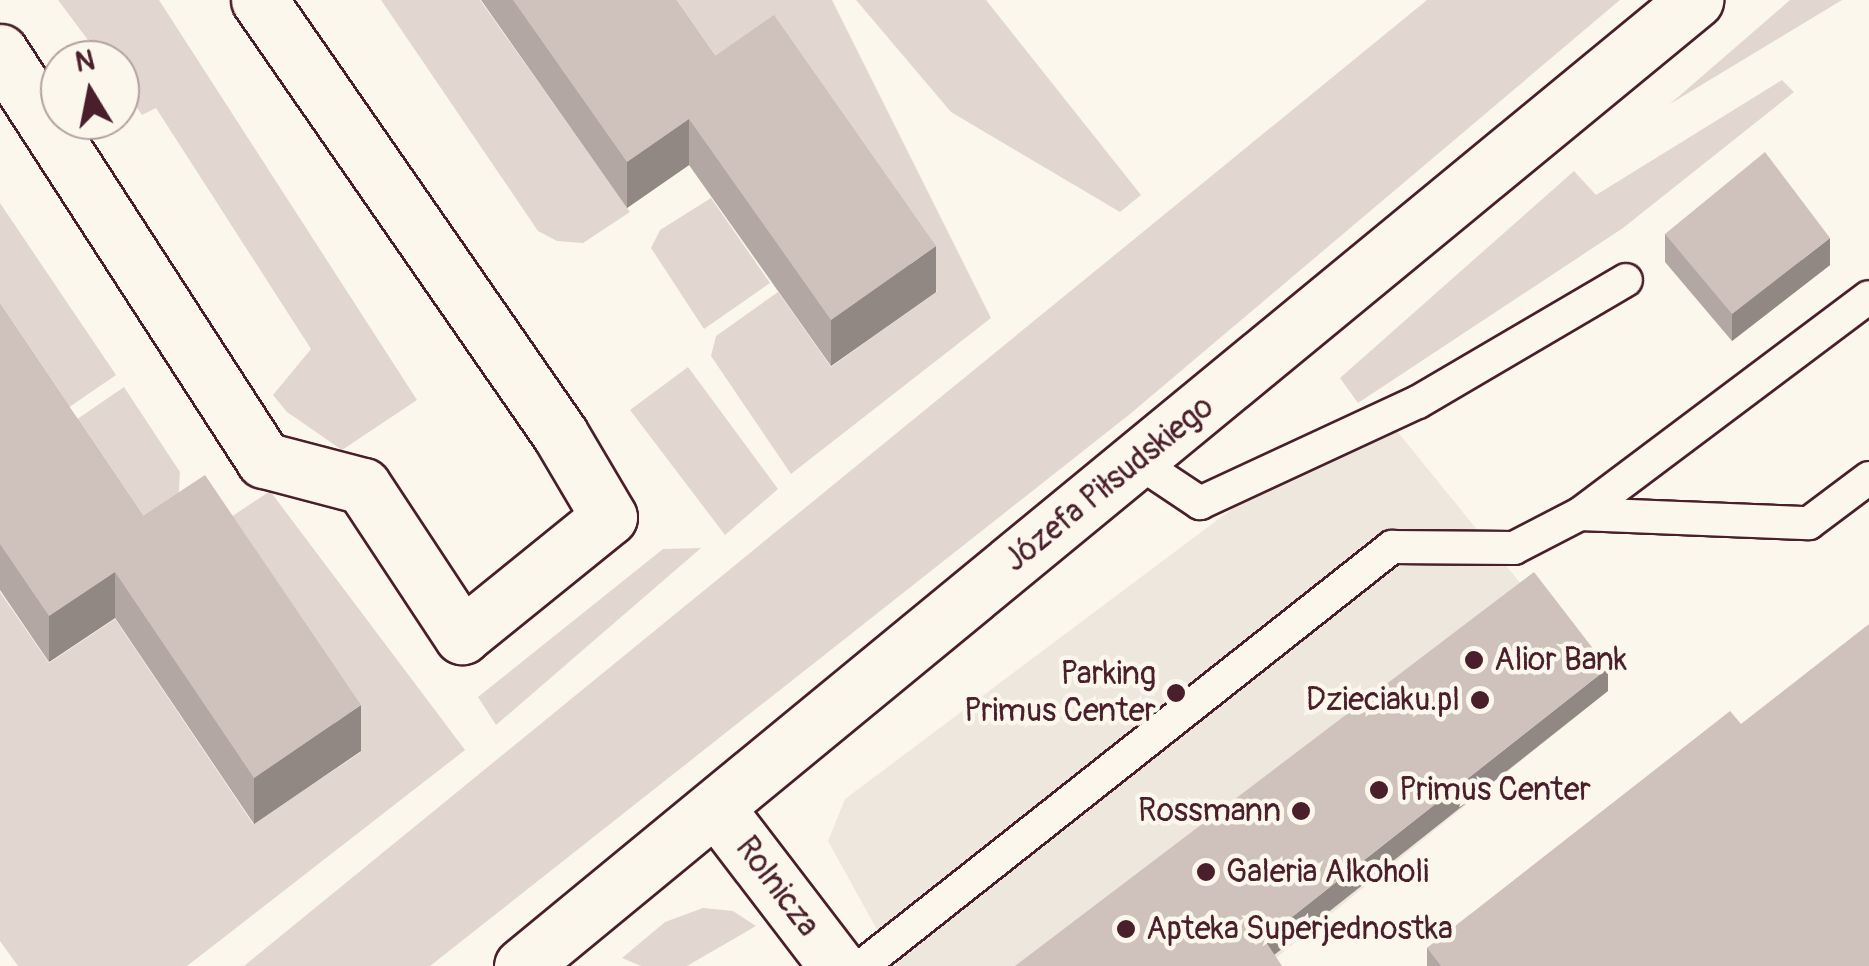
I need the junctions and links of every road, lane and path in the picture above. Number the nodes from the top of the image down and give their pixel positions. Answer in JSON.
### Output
{"nodes":[{"id":1,"x":259,"y":0,"type":"edge"},
{"id":2,"x":1695,"y":0,"type":"edge"},
{"id":3,"x":0,"y":52,"type":"edge"},
{"id":4,"x":1626,"y":280,"type":"dead end"},
{"id":5,"x":1869,"y":298,"type":"edge"},
{"id":6,"x":1137,"y":461,"type":"junction"},
{"id":7,"x":1869,"y":478,"type":"edge"},
{"id":8,"x":1580,"y":514,"type":"junction"},
{"id":9,"x":717,"y":809,"type":"junction"},
{"id":10,"x":522,"y":966,"type":"edge"},
{"id":11,"x":837,"y":966,"type":"edge"},
{"id":12,"x":862,"y":966,"type":"edge"}],
"edges":[{"from":1,"to":3,"type":"street"},
{"from":2,"to":6,"type":"street","name":"Józefa Piłsudskiego"},
{"from":4,"to":6,"type":"lane"},
{"from":5,"to":8,"type":"lane"},
{"from":6,"to":9,"type":"street","name":"Józefa Piłsudskiego"},
{"from":7,"to":8,"type":"lane"},
{"from":8,"to":12,"type":"lane"},
{"from":9,"to":10,"type":"street","name":"Józefa Piłsudskiego"},
{"from":9,"to":11,"type":"street","name":"Rolnicza"}]}
